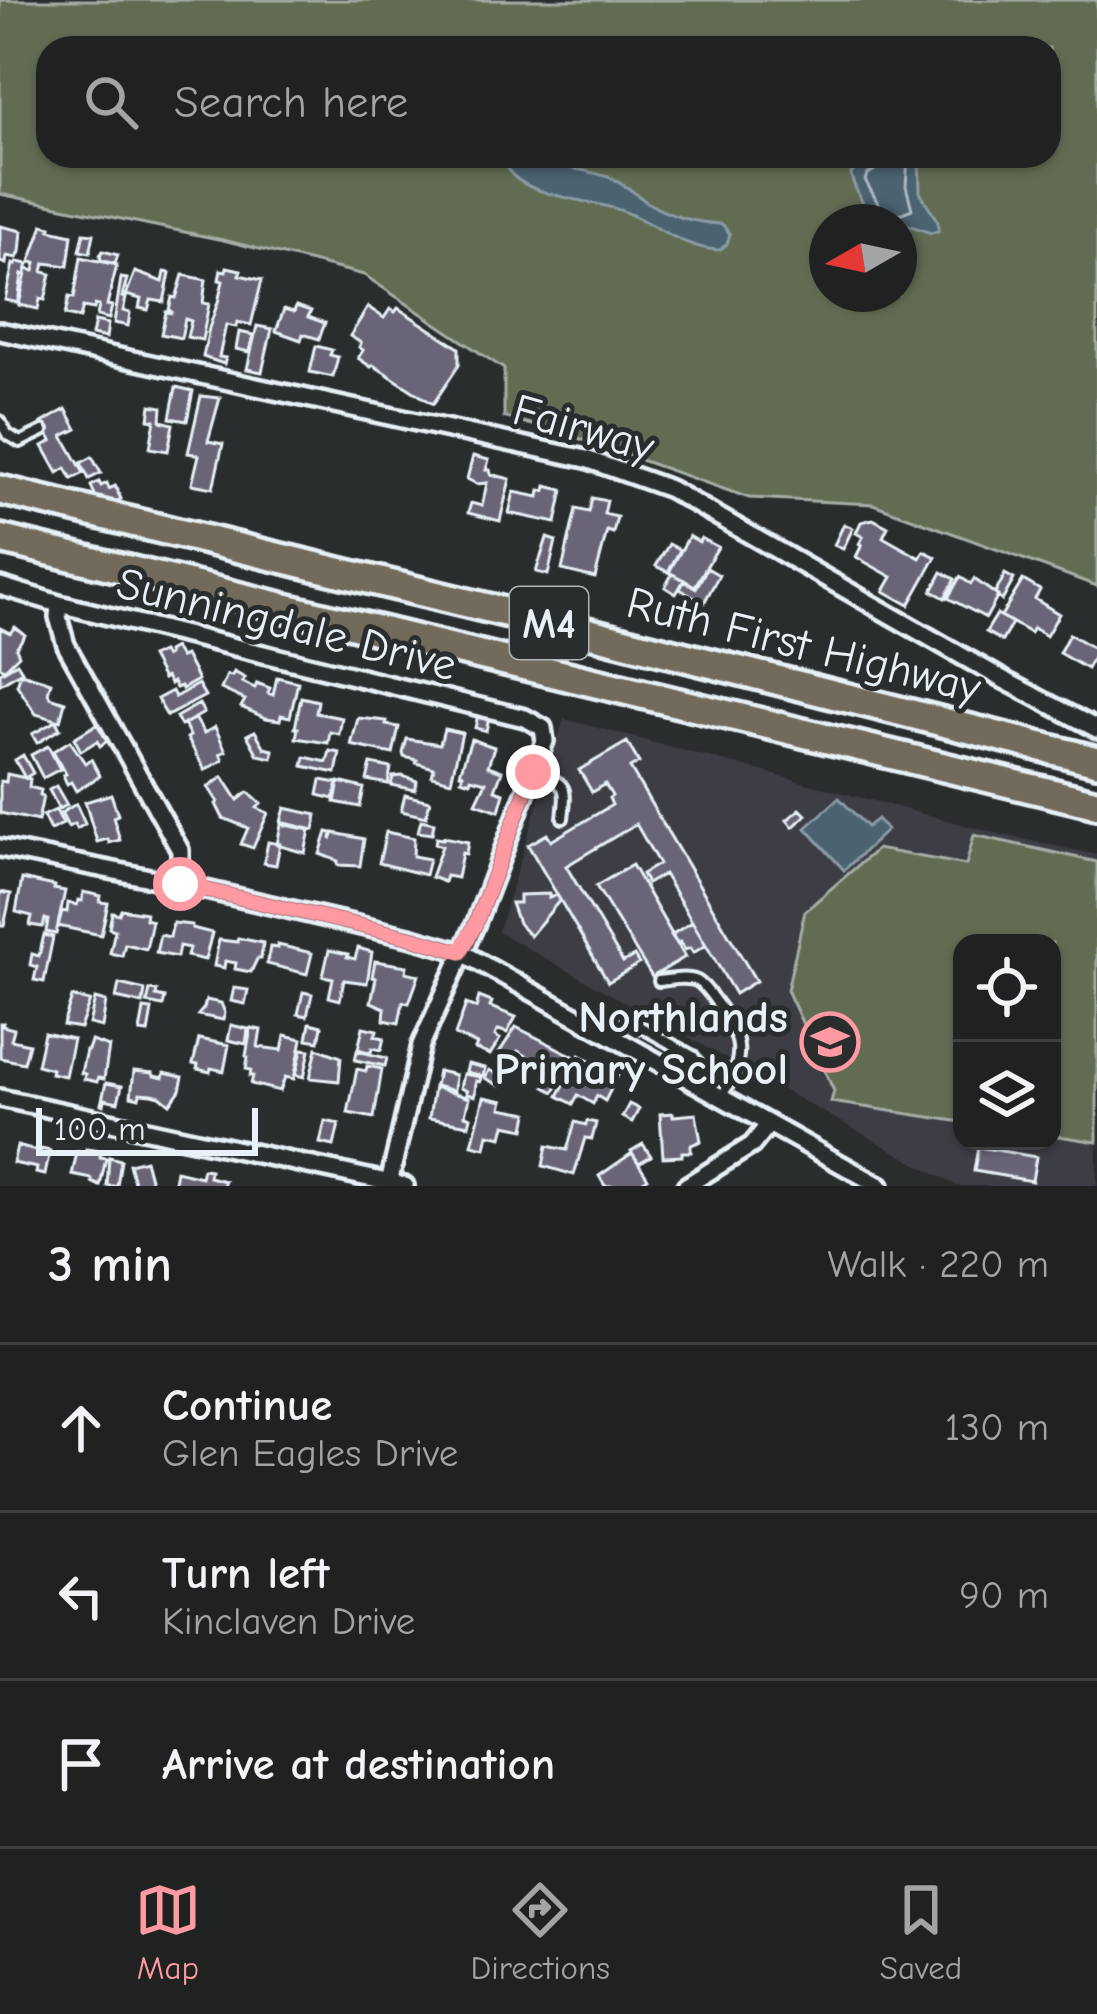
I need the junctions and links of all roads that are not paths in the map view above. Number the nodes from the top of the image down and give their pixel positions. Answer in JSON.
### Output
{"nodes":[{"id":1,"x":0,"y":331,"type":"edge"},
{"id":2,"x":0,"y":421,"type":"edge"},
{"id":3,"x":43,"y":431,"type":"dead end"},
{"id":4,"x":0,"y":490,"type":"edge"},
{"id":5,"x":0,"y":539,"type":"edge"},
{"id":6,"x":0,"y":586,"type":"edge"},
{"id":7,"x":59,"y":604,"type":"junction"},
{"id":8,"x":1097,"y":729,"type":"edge"},
{"id":9,"x":1097,"y":761,"type":"edge"},
{"id":10,"x":533,"y":772,"type":"junction"},
{"id":11,"x":1097,"y":804,"type":"edge"},
{"id":12,"x":563,"y":818,"type":"dead end"},
{"id":13,"x":0,"y":848,"type":"edge"},
{"id":14,"x":180,"y":884,"type":"junction"},
{"id":15,"x":461,"y":952,"type":"junction"},
{"id":16,"x":659,"y":981,"type":"dead end"},
{"id":17,"x":721,"y":1097,"type":"junction"},
{"id":18,"x":0,"y":1098,"type":"edge"},
{"id":19,"x":769,"y":1124,"type":"junction"},
{"id":20,"x":397,"y":1184,"type":"edge"},
{"id":21,"x":686,"y":1186,"type":"edge"},
{"id":22,"x":880,"y":1186,"type":"edge"}],
"edges":[{"from":1,"to":8,"type":"street","name":"Fairway"},
{"from":2,"to":3,"type":"lane"},
{"from":4,"to":9,"type":"highway","name":"Ruth First Highway","number":"M4"},
{"from":5,"to":11,"type":"highway","name":"Ruth First Highway","number":"M4"},
{"from":6,"to":7,"type":"street","name":"Sunningdale Drive"},
{"from":7,"to":10,"type":"street","name":"Sunningdale Drive"},
{"from":7,"to":14,"type":"street"},
{"from":10,"to":12,"type":"lane"},
{"from":10,"to":15,"type":"street"},
{"from":13,"to":14,"type":"street"},
{"from":14,"to":15,"type":"street"},
{"from":15,"to":17,"type":"street"},
{"from":15,"to":20,"type":"street"},
{"from":16,"to":17,"type":"lane"},
{"from":17,"to":19,"type":"street"},
{"from":18,"to":20,"type":"street"},
{"from":19,"to":21,"type":"street"},
{"from":19,"to":22,"type":"street"}]}
